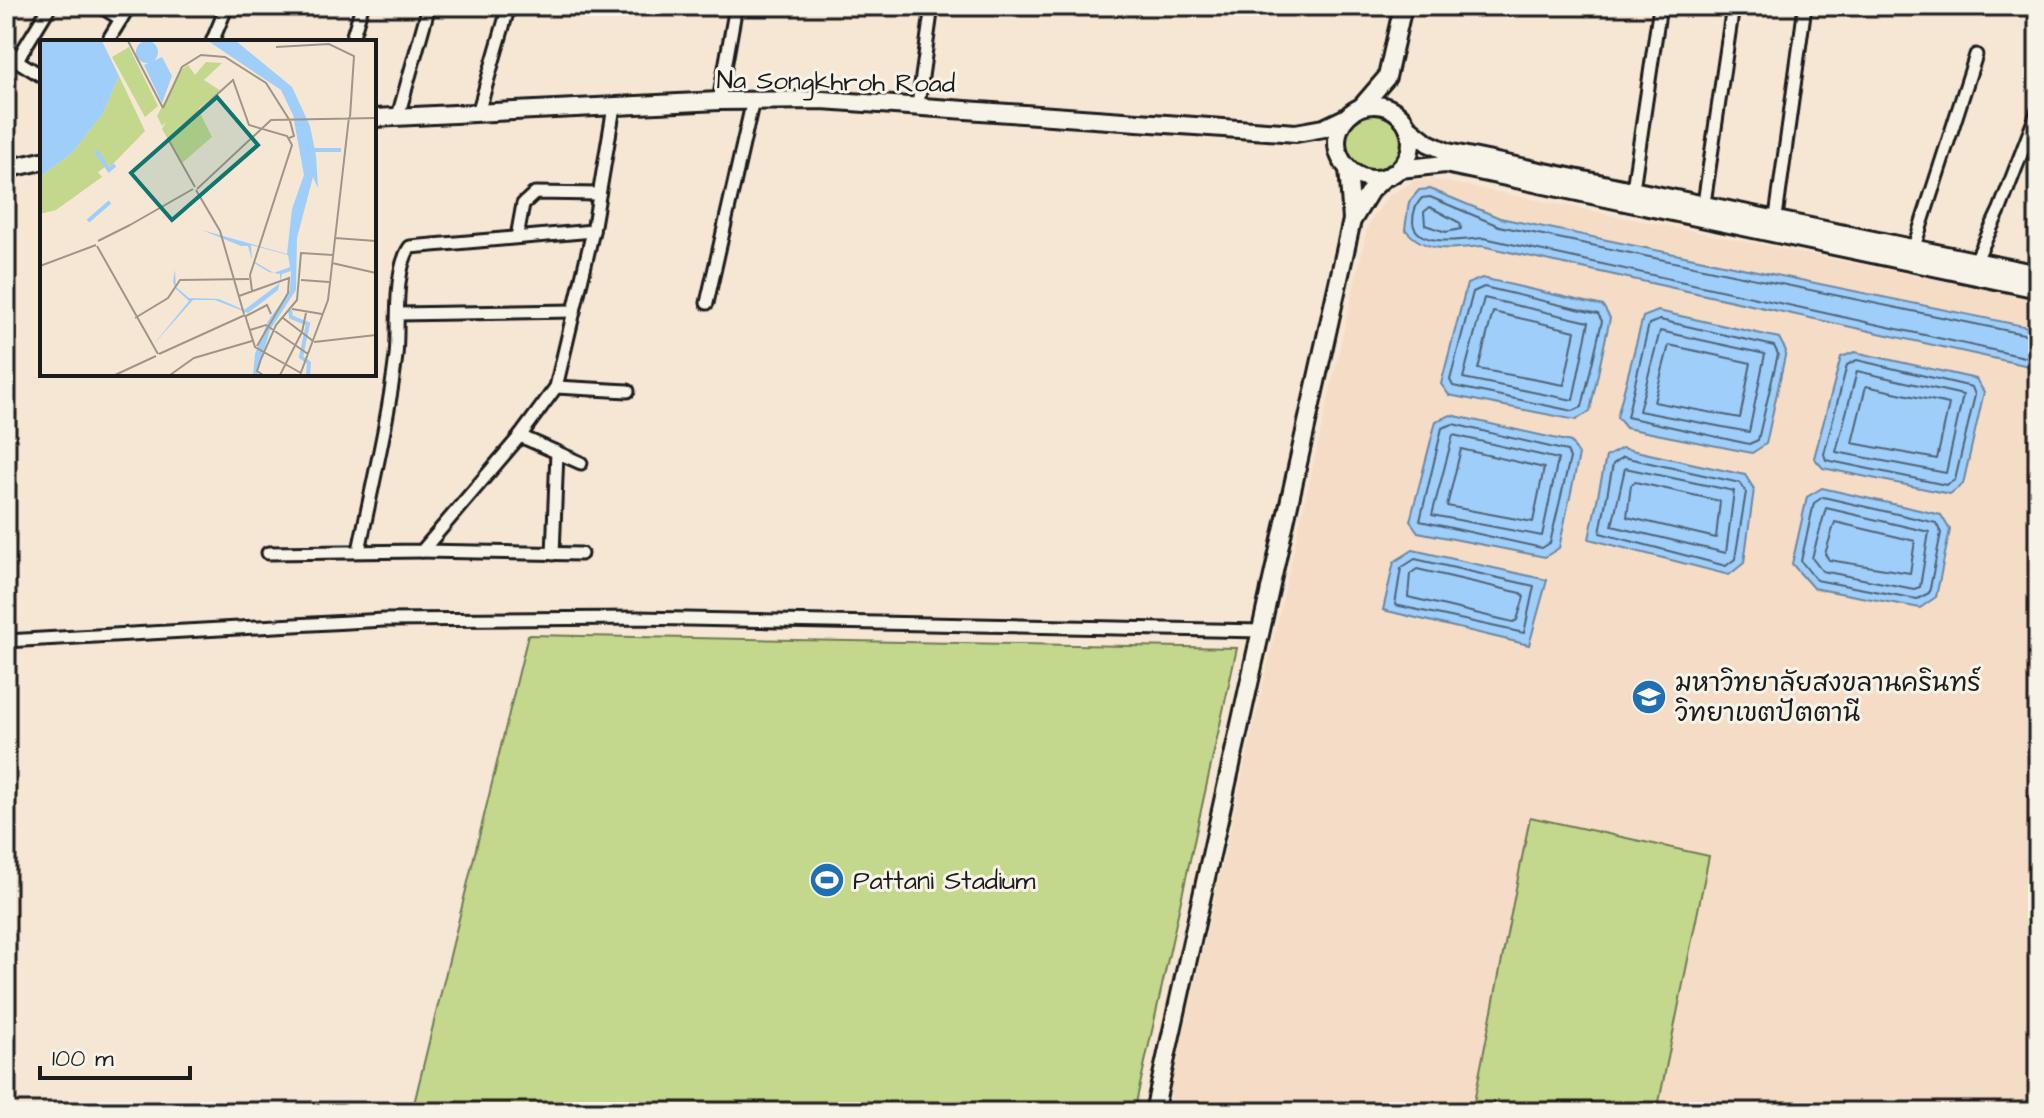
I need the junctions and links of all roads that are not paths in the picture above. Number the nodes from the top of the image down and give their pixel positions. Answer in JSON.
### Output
{"nodes":[{"id":1,"x":50,"y":6,"type":"edge"},
{"id":2,"x":100,"y":6,"type":"edge"},
{"id":3,"x":129,"y":6,"type":"edge"},
{"id":4,"x":227,"y":6,"type":"edge"},
{"id":5,"x":362,"y":6,"type":"edge"},
{"id":6,"x":429,"y":6,"type":"edge"},
{"id":7,"x":509,"y":6,"type":"edge"},
{"id":8,"x":736,"y":6,"type":"edge"},
{"id":9,"x":932,"y":6,"type":"edge"},
{"id":10,"x":1403,"y":6,"type":"edge"},
{"id":11,"x":1660,"y":6,"type":"edge"},
{"id":12,"x":1805,"y":6,"type":"edge"},
{"id":13,"x":1732,"y":13,"type":"dead end"},
{"id":14,"x":121,"y":19,"type":"junction"},
{"id":15,"x":108,"y":40,"type":"edge"},
{"id":16,"x":213,"y":40,"type":"edge"},
{"id":17,"x":352,"y":40,"type":"edge"},
{"id":18,"x":1976,"y":55,"type":"dead end"},
{"id":19,"x":11,"y":57,"type":"edge"},
{"id":20,"x":40,"y":75,"type":"edge"},
{"id":21,"x":1387,"y":77,"type":"junction"},
{"id":22,"x":753,"y":100,"type":"junction"},
{"id":23,"x":719,"y":101,"type":"junction"},
{"id":24,"x":918,"y":105,"type":"junction"},
{"id":25,"x":1362,"y":106,"type":"junction"},
{"id":26,"x":614,"y":107,"type":"junction"},
{"id":27,"x":2038,"y":110,"type":"edge"},
{"id":28,"x":478,"y":113,"type":"junction"},
{"id":29,"x":398,"y":116,"type":"junction"},
{"id":30,"x":376,"y":118,"type":"edge"},
{"id":31,"x":1345,"y":118,"type":"junction"},
{"id":32,"x":1405,"y":122,"type":"junction"},
{"id":33,"x":1296,"y":133,"type":"junction"},
{"id":34,"x":40,"y":161,"type":"edge"},
{"id":35,"x":1344,"y":162,"type":"junction"},
{"id":36,"x":6,"y":169,"type":"edge"},
{"id":37,"x":1392,"y":173,"type":"junction"},
{"id":38,"x":1633,"y":189,"type":"junction"},
{"id":39,"x":599,"y":194,"type":"junction"},
{"id":40,"x":1703,"y":210,"type":"junction"},
{"id":41,"x":1776,"y":217,"type":"junction"},
{"id":42,"x":1352,"y":220,"type":"junction"},
{"id":43,"x":593,"y":231,"type":"junction"},
{"id":44,"x":517,"y":237,"type":"junction"},
{"id":45,"x":1912,"y":254,"type":"junction"},
{"id":46,"x":1976,"y":260,"type":"junction"},
{"id":47,"x":2038,"y":274,"type":"edge"},
{"id":48,"x":2038,"y":289,"type":"edge"},
{"id":49,"x":707,"y":303,"type":"dead end"},
{"id":50,"x":574,"y":311,"type":"junction"},
{"id":51,"x":398,"y":314,"type":"junction"},
{"id":52,"x":556,"y":387,"type":"junction"},
{"id":53,"x":628,"y":391,"type":"dead end"},
{"id":54,"x":520,"y":436,"type":"junction"},
{"id":55,"x":557,"y":452,"type":"junction"},
{"id":56,"x":581,"y":463,"type":"dead end"},
{"id":57,"x":359,"y":551,"type":"junction"},
{"id":58,"x":422,"y":551,"type":"junction"},
{"id":59,"x":268,"y":553,"type":"dead end"},
{"id":60,"x":553,"y":554,"type":"junction"},
{"id":61,"x":581,"y":554,"type":"dead end"},
{"id":62,"x":1261,"y":631,"type":"junction"},
{"id":63,"x":6,"y":641,"type":"edge"},
{"id":64,"x":1154,"y":1112,"type":"edge"}],
"edges":[{"from":1,"to":19,"type":"street"},
{"from":2,"to":14,"type":"street"},
{"from":3,"to":14,"type":"street"},
{"from":4,"to":16,"type":"street"},
{"from":5,"to":17,"type":"street"},
{"from":6,"to":29,"type":"street"},
{"from":7,"to":28,"type":"street"},
{"from":8,"to":23,"type":"street"},
{"from":9,"to":24,"type":"street"},
{"from":10,"to":21,"type":"main road"},
{"from":11,"to":38,"type":"street"},
{"from":12,"to":41,"type":"street"},
{"from":13,"to":40,"type":"street"},
{"from":14,"to":15,"type":"street"},
{"from":18,"to":45,"type":"street"},
{"from":19,"to":20,"type":"street"},
{"from":21,"to":25,"type":"main road"},
{"from":21,"to":32,"type":"main road"},
{"from":22,"to":23,"type":"main road","name":"Na Songkhroh Road"},
{"from":22,"to":24,"type":"main road","name":"Na Songkhroh Road"},
{"from":22,"to":49,"type":"street"},
{"from":23,"to":26,"type":"main road","name":"Na Songkhroh Road"},
{"from":24,"to":33,"type":"main road","name":"Na Songkhroh Road"},
{"from":25,"to":31,"type":"main road"},
{"from":25,"to":32,"type":"main road"},
{"from":26,"to":28,"type":"main road","name":"Na Songkhroh Road"},
{"from":26,"to":39,"type":"street"},
{"from":27,"to":46,"type":"street"},
{"from":28,"to":29,"type":"main road","name":"Na Songkhroh Road"},
{"from":29,"to":30,"type":"main road","name":"Na Songkhroh Road"},
{"from":31,"to":33,"type":"main road","name":"Na Songkhroh Road"},
{"from":31,"to":35,"type":"main road"},
{"from":32,"to":37,"type":"main road"},
{"from":32,"to":38,"type":"main road"},
{"from":33,"to":35,"type":"main road","name":"Na Songkhroh Road"},
{"from":34,"to":36,"type":"main road"},
{"from":35,"to":37,"type":"main road"},
{"from":35,"to":42,"type":"main road"},
{"from":37,"to":40,"type":"main road"},
{"from":37,"to":42,"type":"main road"},
{"from":38,"to":40,"type":"main road"},
{"from":39,"to":43,"type":"street"},
{"from":39,"to":44,"type":"street"},
{"from":40,"to":41,"type":"main road"},
{"from":40,"to":45,"type":"main road"},
{"from":41,"to":45,"type":"main road"},
{"from":42,"to":62,"type":"main road"},
{"from":43,"to":44,"type":"street"},
{"from":43,"to":50,"type":"street"},
{"from":44,"to":51,"type":"street"},
{"from":45,"to":46,"type":"main road"},
{"from":45,"to":48,"type":"main road"},
{"from":46,"to":47,"type":"main road"},
{"from":50,"to":51,"type":"street"},
{"from":50,"to":52,"type":"street"},
{"from":51,"to":57,"type":"street"},
{"from":52,"to":53,"type":"street"},
{"from":52,"to":54,"type":"street"},
{"from":54,"to":55,"type":"street"},
{"from":54,"to":58,"type":"street"},
{"from":55,"to":56,"type":"street"},
{"from":55,"to":60,"type":"street"},
{"from":57,"to":58,"type":"street"},
{"from":57,"to":59,"type":"street"},
{"from":58,"to":60,"type":"street"},
{"from":60,"to":61,"type":"street"},
{"from":62,"to":63,"type":"street"},
{"from":62,"to":64,"type":"main road"}]}
